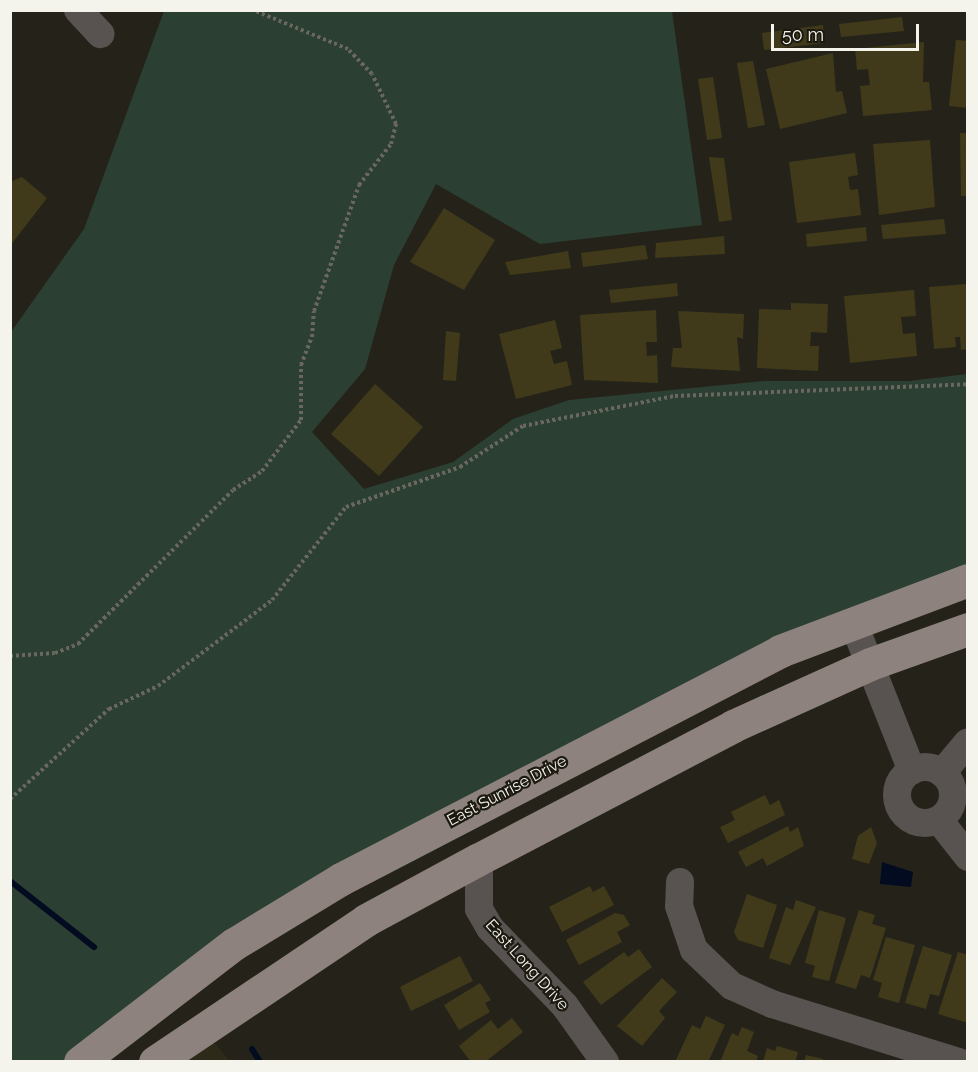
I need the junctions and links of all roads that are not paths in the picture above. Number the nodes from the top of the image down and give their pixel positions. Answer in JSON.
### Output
{"nodes":[{"id":1,"x":78,"y":10,"type":"edge"},
{"id":2,"x":100,"y":34,"type":"dead end"},
{"id":3,"x":968,"y":580,"type":"edge"},
{"id":4,"x":853,"y":622,"type":"junction"},
{"id":5,"x":968,"y":629,"type":"edge"},
{"id":6,"x":870,"y":664,"type":"junction"},
{"id":7,"x":968,"y":741,"type":"edge"},
{"id":8,"x":912,"y":771,"type":"junction"},
{"id":9,"x":942,"y":773,"type":"junction"},
{"id":10,"x":939,"y":820,"type":"junction"},
{"id":11,"x":968,"y":857,"type":"edge"},
{"id":12,"x":479,"y":859,"type":"junction"},
{"id":13,"x":341,"y":879,"type":"junction"},
{"id":14,"x":680,"y":882,"type":"dead end"},
{"id":15,"x":366,"y":920,"type":"junction"},
{"id":16,"x":183,"y":1050,"type":"edge"},
{"id":17,"x":80,"y":1062,"type":"edge"},
{"id":18,"x":155,"y":1062,"type":"edge"},
{"id":19,"x":605,"y":1062,"type":"edge"},
{"id":20,"x":958,"y":1062,"type":"edge"}],
"edges":[{"from":1,"to":2,"type":"street"},
{"from":3,"to":4,"type":"main road","name":"East Sunrise Drive"},
{"from":4,"to":6,"type":"street"},
{"from":4,"to":13,"type":"main road","name":"East Sunrise Drive"},
{"from":5,"to":6,"type":"main road"},
{"from":6,"to":8,"type":"street"},
{"from":6,"to":12,"type":"main road"},
{"from":7,"to":9,"type":"street"},
{"from":8,"to":9,"type":"street"},
{"from":8,"to":10,"type":"street"},
{"from":9,"to":10,"type":"street"},
{"from":10,"to":11,"type":"street"},
{"from":12,"to":15,"type":"main road"},
{"from":12,"to":19,"type":"street","name":"East Long Drive"},
{"from":13,"to":15,"type":"main road"},
{"from":13,"to":17,"type":"main road","name":"East Sunrise Drive"},
{"from":14,"to":20,"type":"street"},
{"from":15,"to":16,"type":"main road"},
{"from":16,"to":18,"type":"main road"}]}
